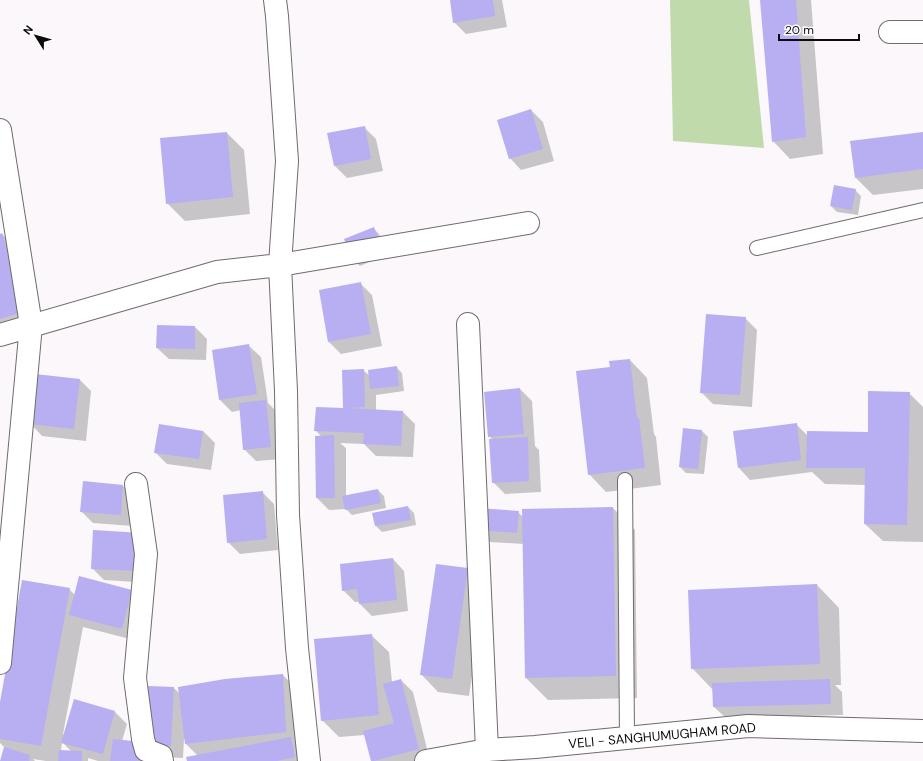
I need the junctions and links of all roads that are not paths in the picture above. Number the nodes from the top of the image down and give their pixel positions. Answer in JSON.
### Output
{"nodes":[{"id":1,"x":275,"y":0,"type":"edge"},
{"id":2,"x":890,"y":32,"type":"dead end"},
{"id":3,"x":923,"y":32,"type":"edge"},
{"id":4,"x":0,"y":130,"type":"edge"},
{"id":5,"x":923,"y":210,"type":"edge"},
{"id":6,"x":528,"y":223,"type":"dead end"},
{"id":7,"x":757,"y":248,"type":"dead end"},
{"id":8,"x":280,"y":265,"type":"junction"},
{"id":9,"x":468,"y":324,"type":"dead end"},
{"id":10,"x":31,"y":325,"type":"junction"},
{"id":11,"x":0,"y":335,"type":"edge"},
{"id":12,"x":625,"y":480,"type":"dead end"},
{"id":13,"x":136,"y":484,"type":"dead end"},
{"id":14,"x":0,"y":663,"type":"edge"},
{"id":15,"x":923,"y":731,"type":"edge"},
{"id":16,"x":627,"y":738,"type":"junction"},
{"id":17,"x":487,"y":750,"type":"junction"},
{"id":18,"x":535,"y":754,"type":"edge"},
{"id":19,"x":162,"y":761,"type":"edge"},
{"id":20,"x":309,"y":761,"type":"edge"},
{"id":21,"x":426,"y":761,"type":"edge"}],
"edges":[{"from":1,"to":8,"type":"street"},
{"from":2,"to":3,"type":"street"},
{"from":4,"to":10,"type":"street"},
{"from":5,"to":7,"type":"lane"},
{"from":6,"to":8,"type":"street"},
{"from":8,"to":10,"type":"street"},
{"from":8,"to":20,"type":"street"},
{"from":9,"to":17,"type":"street"},
{"from":10,"to":11,"type":"street"},
{"from":10,"to":14,"type":"street"},
{"from":12,"to":16,"type":"lane"},
{"from":13,"to":19,"type":"street"},
{"from":15,"to":16,"type":"street","name":"VELI - SANGHUMUGHAM ROAD"},
{"from":16,"to":18,"type":"street","name":"VELI - SANGHUMUGHAM ROAD"},
{"from":17,"to":18,"type":"street","name":"VELI - SANGHUMUGHAM ROAD"},
{"from":17,"to":21,"type":"street","name":"VELI - SANGHUMUGHAM ROAD"}]}
